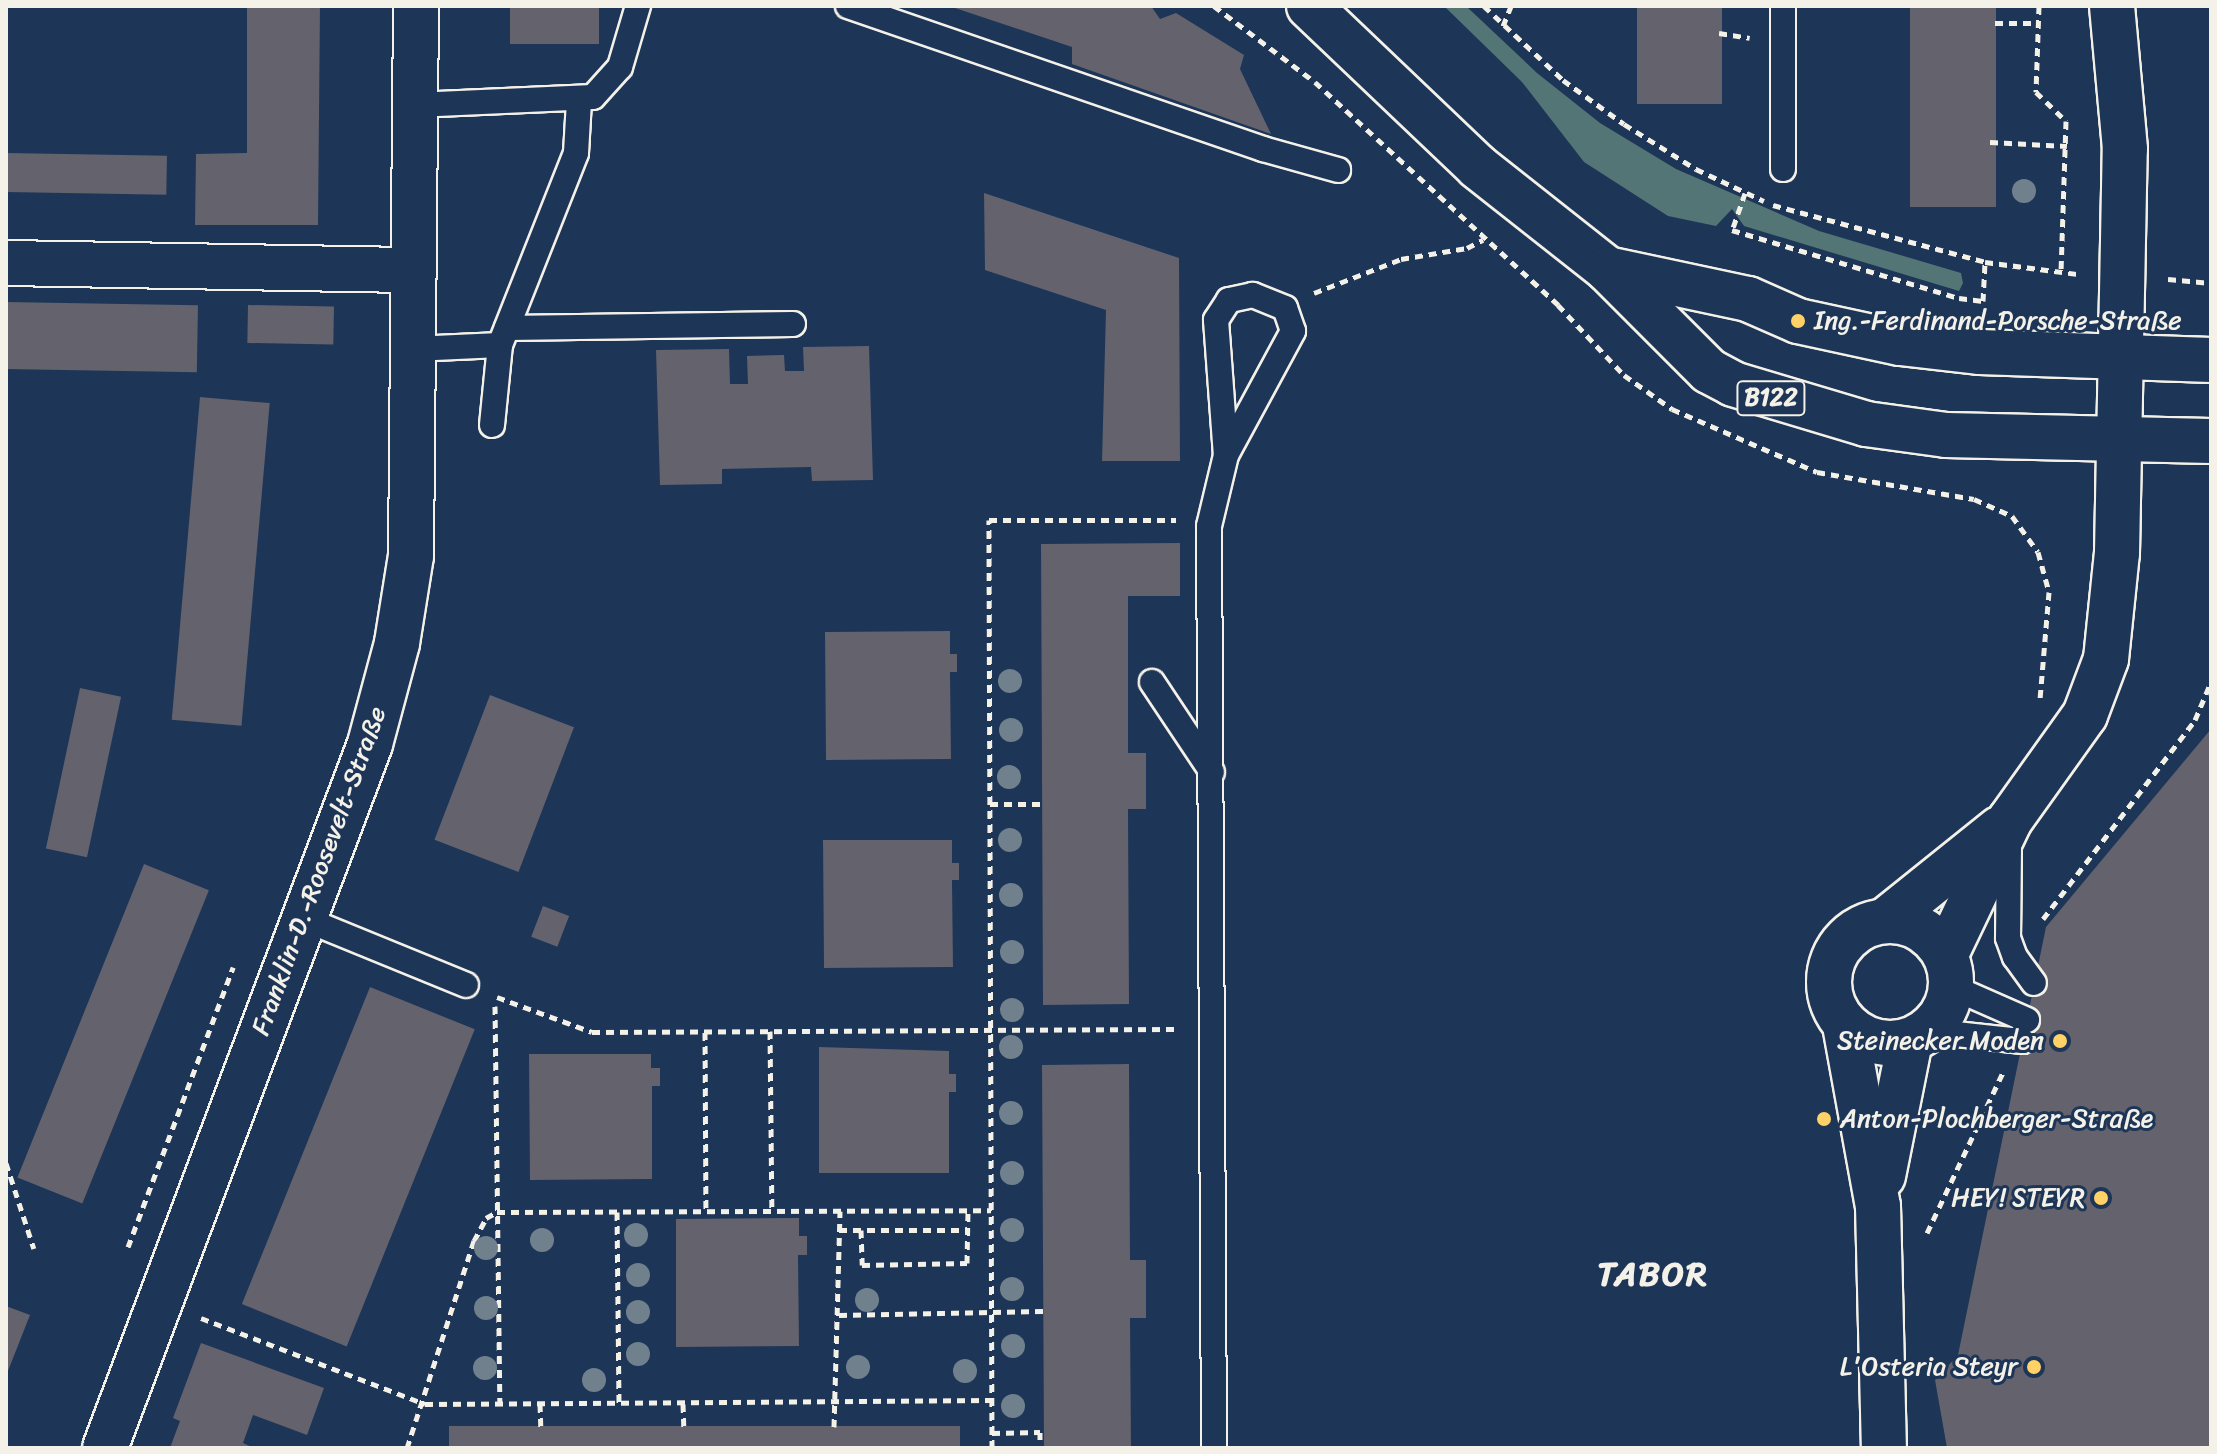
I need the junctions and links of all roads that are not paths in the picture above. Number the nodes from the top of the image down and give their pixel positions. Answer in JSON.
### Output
{"nodes":[{"id":1,"x":416,"y":6,"type":"edge"},
{"id":2,"x":638,"y":6,"type":"edge"},
{"id":3,"x":848,"y":6,"type":"edge"},
{"id":4,"x":1783,"y":6,"type":"edge"},
{"id":5,"x":2112,"y":6,"type":"edge"},
{"id":6,"x":1307,"y":9,"type":"edge"},
{"id":7,"x":579,"y":101,"type":"junction"},
{"id":8,"x":415,"y":105,"type":"junction"},
{"id":9,"x":1783,"y":169,"type":"dead end"},
{"id":10,"x":1338,"y":170,"type":"dead end"},
{"id":11,"x":6,"y":263,"type":"edge"},
{"id":12,"x":1607,"y":269,"type":"junction"},
{"id":13,"x":412,"y":270,"type":"junction"},
{"id":14,"x":793,"y":324,"type":"dead end"},
{"id":15,"x":504,"y":336,"type":"junction"},
{"id":16,"x":413,"y":349,"type":"junction"},
{"id":17,"x":2121,"y":357,"type":"junction"},
{"id":18,"x":2211,"y":360,"type":"edge"},
{"id":19,"x":492,"y":425,"type":"dead end"},
{"id":20,"x":2211,"y":441,"type":"edge"},
{"id":21,"x":2119,"y":442,"type":"junction"},
{"id":22,"x":1226,"y":455,"type":"junction"},
{"id":23,"x":1152,"y":682,"type":"dead end"},
{"id":24,"x":1212,"y":772,"type":"junction"},
{"id":25,"x":2010,"y":820,"type":"junction"},
{"id":26,"x":302,"y":918,"type":"junction"},
{"id":27,"x":1886,"y":920,"type":"junction"},
{"id":28,"x":1949,"y":970,"type":"junction"},
{"id":29,"x":2034,"y":983,"type":"dead end"},
{"id":30,"x":466,"y":985,"type":"road end"},
{"id":31,"x":1845,"y":1025,"type":"junction"},
{"id":32,"x":1919,"y":1036,"type":"junction"},
{"id":33,"x":1878,"y":1206,"type":"junction"},
{"id":34,"x":105,"y":1448,"type":"edge"},
{"id":35,"x":1214,"y":1448,"type":"edge"},
{"id":36,"x":1884,"y":1448,"type":"edge"}],
"edges":[{"from":1,"to":8,"type":"street","name":"Franklin-D.-Roosevelt-Straße"},
{"from":2,"to":7,"type":"lane"},
{"from":3,"to":10,"type":"lane"},
{"from":4,"to":9,"type":"lane"},
{"from":5,"to":17,"type":"street"},
{"from":6,"to":12,"type":"street","number":"B122"},
{"from":7,"to":8,"type":"lane"},
{"from":7,"to":15,"type":"lane"},
{"from":8,"to":13,"type":"street","name":"Franklin-D.-Roosevelt-Straße"},
{"from":11,"to":13,"type":"street"},
{"from":12,"to":17,"type":"street","number":"B122"},
{"from":12,"to":21,"type":"street","number":"B122"},
{"from":13,"to":16,"type":"street","name":"Franklin-D.-Roosevelt-Straße"},
{"from":14,"to":15,"type":"lane"},
{"from":15,"to":16,"type":"lane"},
{"from":15,"to":19,"type":"lane"},
{"from":16,"to":26,"type":"street","name":"Franklin-D.-Roosevelt-Straße"},
{"from":17,"to":18,"type":"street","number":"B122"},
{"from":17,"to":21,"type":"street"},
{"from":20,"to":21,"type":"street","number":"B122"},
{"from":21,"to":25,"type":"street"},
{"from":22,"to":22,"type":"lane"},
{"from":22,"to":24,"type":"lane"},
{"from":23,"to":24,"type":"lane"},
{"from":24,"to":35,"type":"lane"},
{"from":25,"to":27,"type":"street"},
{"from":25,"to":28,"type":"street"},
{"from":25,"to":29,"type":"lane"},
{"from":26,"to":30,"type":"lane"},
{"from":26,"to":34,"type":"street","name":"Franklin-D.-Roosevelt-Straße"},
{"from":27,"to":28,"type":"street"},
{"from":27,"to":31,"type":"street"},
{"from":28,"to":32,"type":"street"},
{"from":28,"to":32,"type":"lane"},
{"from":31,"to":32,"type":"street"},
{"from":31,"to":33,"type":"street"},
{"from":32,"to":33,"type":"street"},
{"from":33,"to":36,"type":"street"}]}
